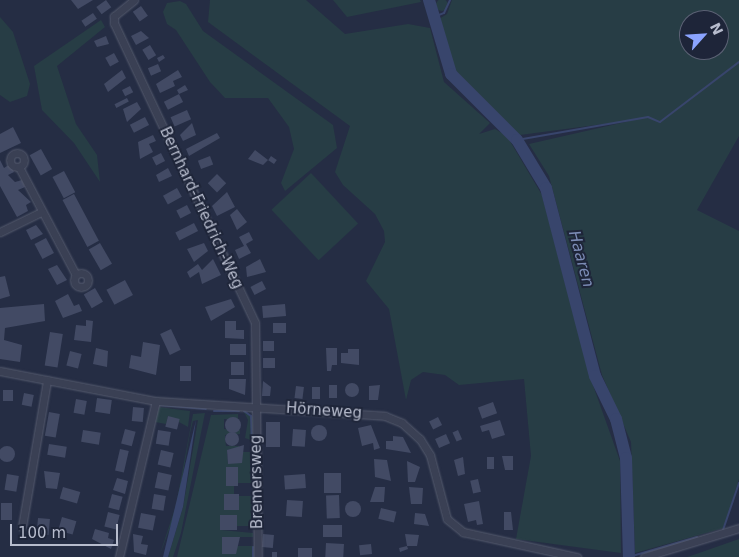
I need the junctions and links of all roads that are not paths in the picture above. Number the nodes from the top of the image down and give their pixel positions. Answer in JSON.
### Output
{"nodes":[{"id":1,"x":134,"y":0,"type":"edge"},
{"id":2,"x":123,"y":3,"type":"edge"},
{"id":3,"x":19,"y":167,"type":"dead end"},
{"id":4,"x":41,"y":212,"type":"junction"},
{"id":5,"x":0,"y":232,"type":"edge"},
{"id":6,"x":76,"y":275,"type":"dead end"},
{"id":7,"x":0,"y":371,"type":"edge"},
{"id":8,"x":46,"y":380,"type":"junction"},
{"id":9,"x":156,"y":401,"type":"junction"},
{"id":10,"x":256,"y":407,"type":"junction"},
{"id":11,"x":22,"y":527,"type":"dead end"},
{"id":12,"x":739,"y":528,"type":"edge"},
{"id":13,"x":119,"y":557,"type":"edge"},
{"id":14,"x":258,"y":557,"type":"edge"},
{"id":15,"x":578,"y":557,"type":"edge"},
{"id":16,"x":644,"y":557,"type":"edge"}],
"edges":[{"from":1,"to":2,"type":"street"},
{"from":2,"to":10,"type":"street","name":"Bernhard-Friedrich-Weg"},
{"from":3,"to":4,"type":"street"},
{"from":4,"to":5,"type":"street"},
{"from":4,"to":6,"type":"street"},
{"from":7,"to":8,"type":"street","name":"Hörneweg"},
{"from":8,"to":9,"type":"street","name":"Hörneweg"},
{"from":8,"to":11,"type":"street"},
{"from":9,"to":10,"type":"street","name":"Hörneweg"},
{"from":9,"to":13,"type":"street"},
{"from":10,"to":14,"type":"street","name":"Bremersweg"},
{"from":10,"to":15,"type":"street","name":"Hörneweg"},
{"from":12,"to":16,"type":"street"}]}
